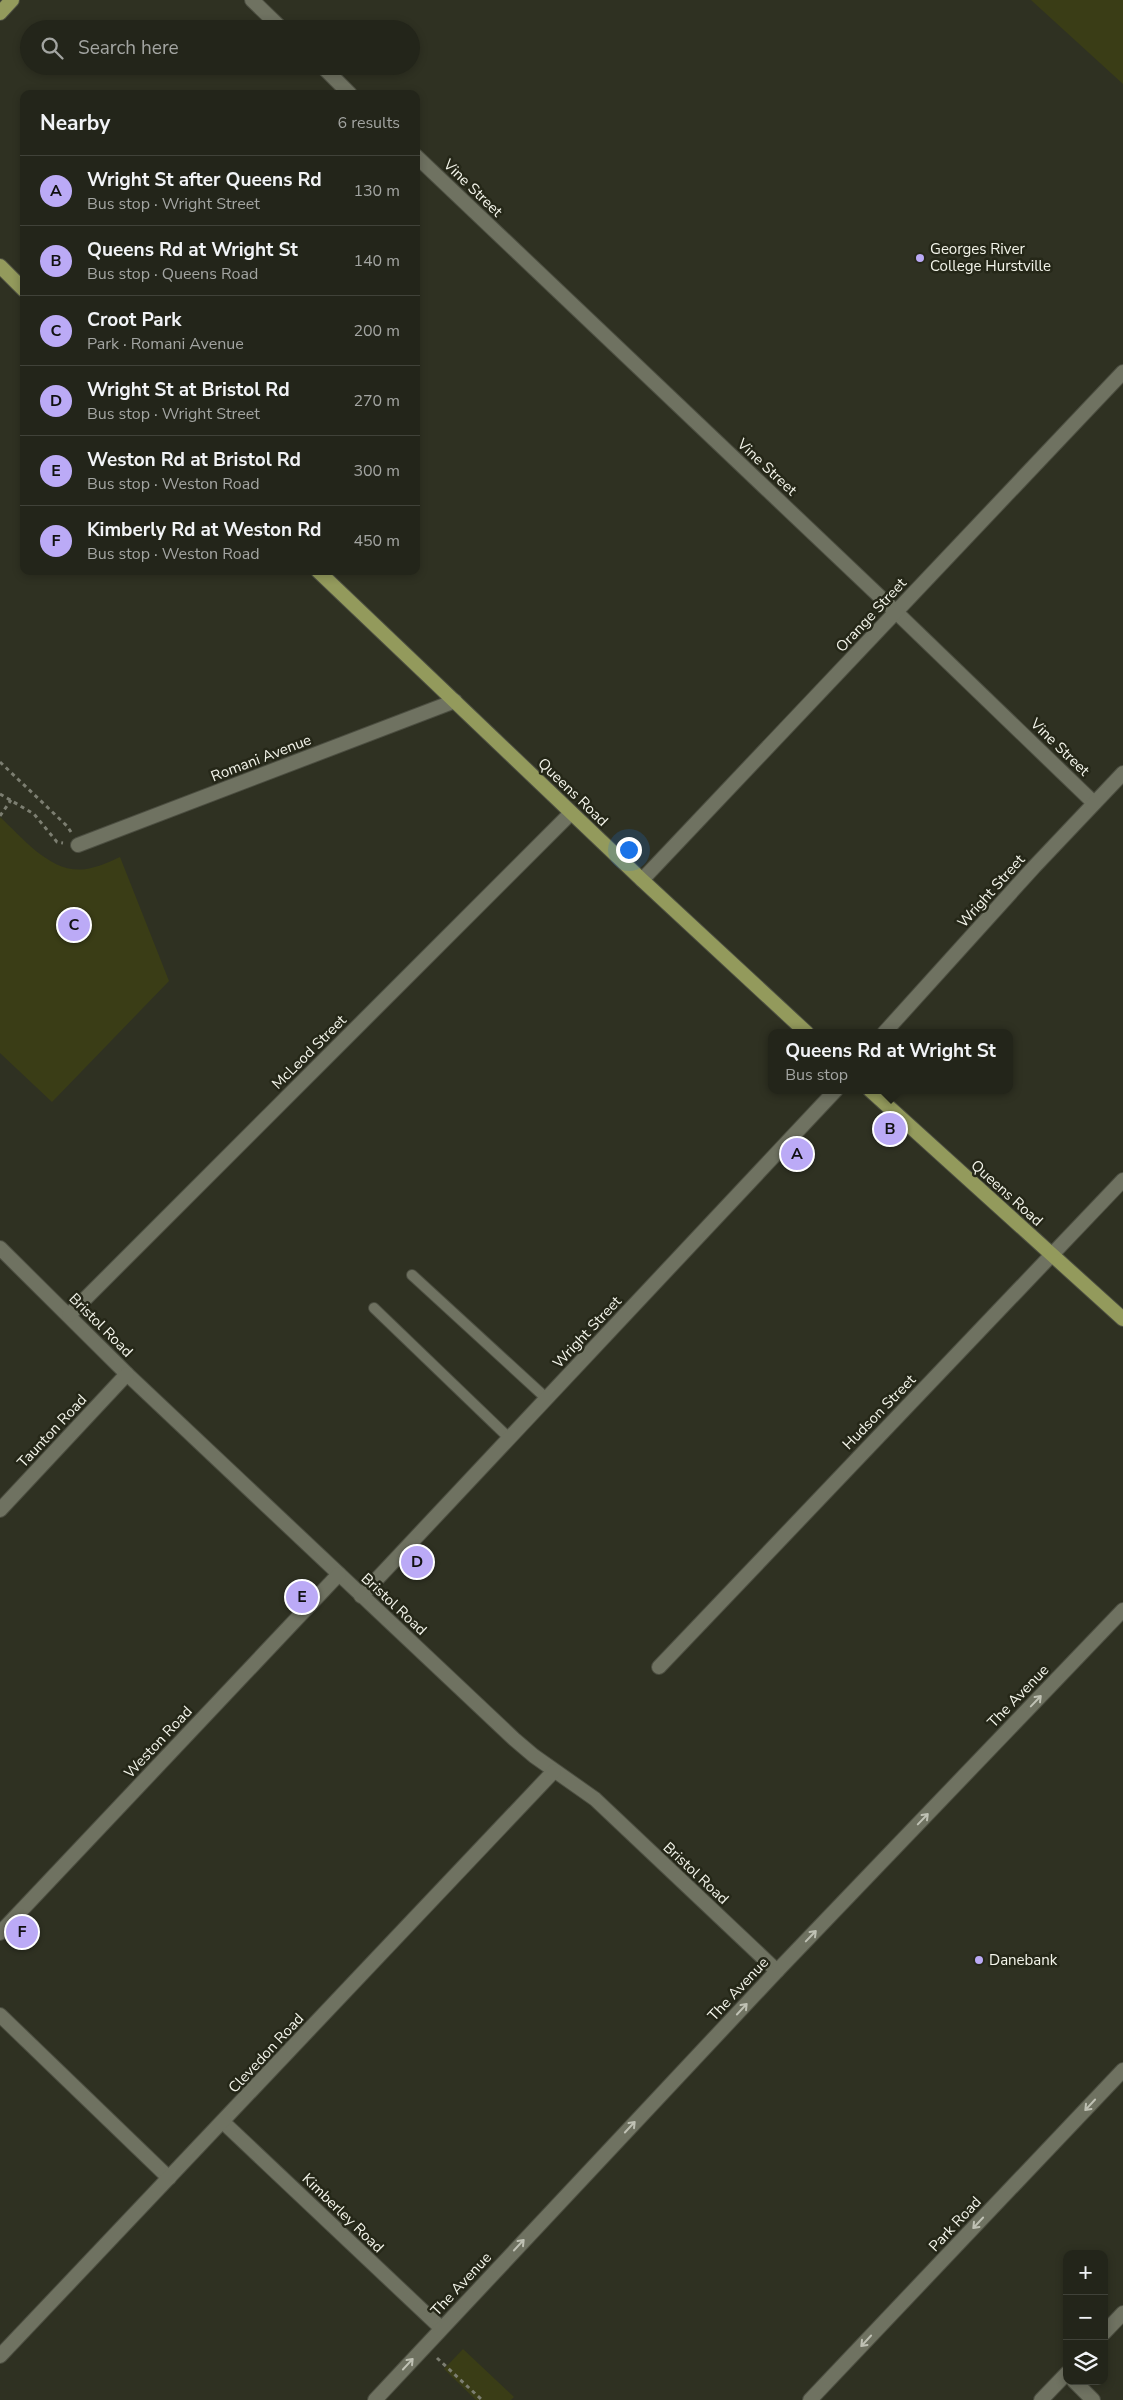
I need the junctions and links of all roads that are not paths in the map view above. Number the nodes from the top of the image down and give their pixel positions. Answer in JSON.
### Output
{"nodes":[{"id":1,"x":12,"y":0,"type":"edge"},
{"id":2,"x":252,"y":0,"type":"edge"},
{"id":3,"x":0,"y":13,"type":"edge"},
{"id":4,"x":273,"y":20,"type":"edge"},
{"id":5,"x":331,"y":75,"type":"edge"},
{"id":6,"x":346,"y":90,"type":"edge"},
{"id":7,"x":420,"y":160,"type":"edge"},
{"id":8,"x":0,"y":266,"type":"edge"},
{"id":9,"x":20,"y":286,"type":"edge"},
{"id":10,"x":1123,"y":372,"type":"edge"},
{"id":11,"x":322,"y":575,"type":"edge"},
{"id":12,"x":896,"y":612,"type":"junction"},
{"id":13,"x":455,"y":701,"type":"junction"},
{"id":14,"x":1123,"y":772,"type":"edge"},
{"id":15,"x":1094,"y":803,"type":"junction"},
{"id":16,"x":571,"y":812,"type":"junction"},
{"id":17,"x":78,"y":845,"type":"road end"},
{"id":18,"x":642,"y":880,"type":"junction"},
{"id":19,"x":803,"y":1029,"type":"edge"},
{"id":20,"x":888,"y":1029,"type":"edge"},
{"id":21,"x":832,"y":1094,"type":"edge"},
{"id":22,"x":874,"y":1094,"type":"edge"},
{"id":23,"x":1123,"y":1180,"type":"edge"},
{"id":24,"x":0,"y":1248,"type":"edge"},
{"id":25,"x":1051,"y":1255,"type":"junction"},
{"id":26,"x":412,"y":1275,"type":"dead end"},
{"id":27,"x":374,"y":1308,"type":"dead end"},
{"id":28,"x":69,"y":1315,"type":"junction"},
{"id":29,"x":1123,"y":1319,"type":"edge"},
{"id":30,"x":127,"y":1374,"type":"junction"},
{"id":31,"x":546,"y":1398,"type":"junction"},
{"id":32,"x":509,"y":1438,"type":"junction"},
{"id":33,"x":0,"y":1510,"type":"edge"},
{"id":34,"x":339,"y":1574,"type":"junction"},
{"id":35,"x":361,"y":1596,"type":"junction"},
{"id":36,"x":1123,"y":1610,"type":"edge"},
{"id":37,"x":658,"y":1667,"type":"dead end"},
{"id":38,"x":554,"y":1771,"type":"junction"},
{"id":39,"x":0,"y":1933,"type":"edge"},
{"id":40,"x":777,"y":1971,"type":"junction"},
{"id":41,"x":0,"y":2015,"type":"edge"},
{"id":42,"x":1123,"y":2070,"type":"edge"},
{"id":43,"x":223,"y":2122,"type":"junction"},
{"id":44,"x":169,"y":2178,"type":"junction"},
{"id":45,"x":1123,"y":2313,"type":"edge"},
{"id":46,"x":441,"y":2328,"type":"junction"},
{"id":47,"x":1108,"y":2329,"type":"edge"},
{"id":48,"x":0,"y":2356,"type":"edge"},
{"id":49,"x":1063,"y":2380,"type":"edge"},
{"id":50,"x":1077,"y":2385,"type":"edge"},
{"id":51,"x":375,"y":2397,"type":"edge"},
{"id":52,"x":810,"y":2400,"type":"edge"},
{"id":53,"x":1041,"y":2400,"type":"edge"},
{"id":54,"x":1093,"y":2400,"type":"edge"}],
"edges":[{"from":1,"to":3,"type":"main road"},
{"from":2,"to":4,"type":"street"},
{"from":5,"to":6,"type":"street"},
{"from":7,"to":12,"type":"street","name":"Vine Street"},
{"from":8,"to":9,"type":"main road"},
{"from":10,"to":12,"type":"street","name":"Orange Street"},
{"from":11,"to":13,"type":"main road","name":"Queens Road"},
{"from":12,"to":15,"type":"street","name":"Vine Street"},
{"from":12,"to":18,"type":"street","name":"Orange Street"},
{"from":13,"to":16,"type":"main road","name":"Queens Road"},
{"from":13,"to":17,"type":"street","name":"Romani Avenue"},
{"from":14,"to":15,"type":"street","name":"Wright Street"},
{"from":15,"to":20,"type":"street","name":"Wright Street"},
{"from":16,"to":18,"type":"main road","name":"Queens Road"},
{"from":16,"to":28,"type":"street","name":"McLeod Street"},
{"from":18,"to":19,"type":"main road","name":"Queens Road"},
{"from":21,"to":31,"type":"street","name":"Wright Street"},
{"from":22,"to":25,"type":"main road","name":"Queens Road"},
{"from":23,"to":25,"type":"street","name":"Hudson Street"},
{"from":24,"to":28,"type":"street","name":"Bristol Road"},
{"from":25,"to":29,"type":"main road","name":"Queens Road"},
{"from":25,"to":37,"type":"street","name":"Hudson Street"},
{"from":26,"to":31,"type":"lane"},
{"from":27,"to":32,"type":"lane"},
{"from":28,"to":30,"type":"street","name":"Bristol Road"},
{"from":30,"to":33,"type":"street","name":"Taunton Road"},
{"from":30,"to":34,"type":"street","name":"Bristol Road"},
{"from":31,"to":32,"type":"street","name":"Wright Street"},
{"from":32,"to":35,"type":"street","name":"Wright Street"},
{"from":34,"to":35,"type":"street","name":"Bristol Road"},
{"from":34,"to":39,"type":"street","name":"Weston Road"},
{"from":35,"to":38,"type":"street","name":"Bristol Road"},
{"from":40,"to":36,"type":"street","name":"The Avenue","one_way":true},
{"from":38,"to":40,"type":"street","name":"Bristol Road"},
{"from":38,"to":43,"type":"street","name":"Clevedon Road"},
{"from":46,"to":40,"type":"street","name":"The Avenue","one_way":true},
{"from":41,"to":44,"type":"street"},
{"from":42,"to":52,"type":"street","name":"Park Road","one_way":true},
{"from":43,"to":44,"type":"street","name":"Clevedon Road"},
{"from":43,"to":46,"type":"street","name":"Kimberley Road"},
{"from":44,"to":48,"type":"street","name":"Clevedon Road"},
{"from":45,"to":47,"type":"street"},
{"from":51,"to":46,"type":"street","name":"The Avenue","one_way":true},
{"from":49,"to":53,"type":"street"},
{"from":50,"to":54,"type":"street"}]}
